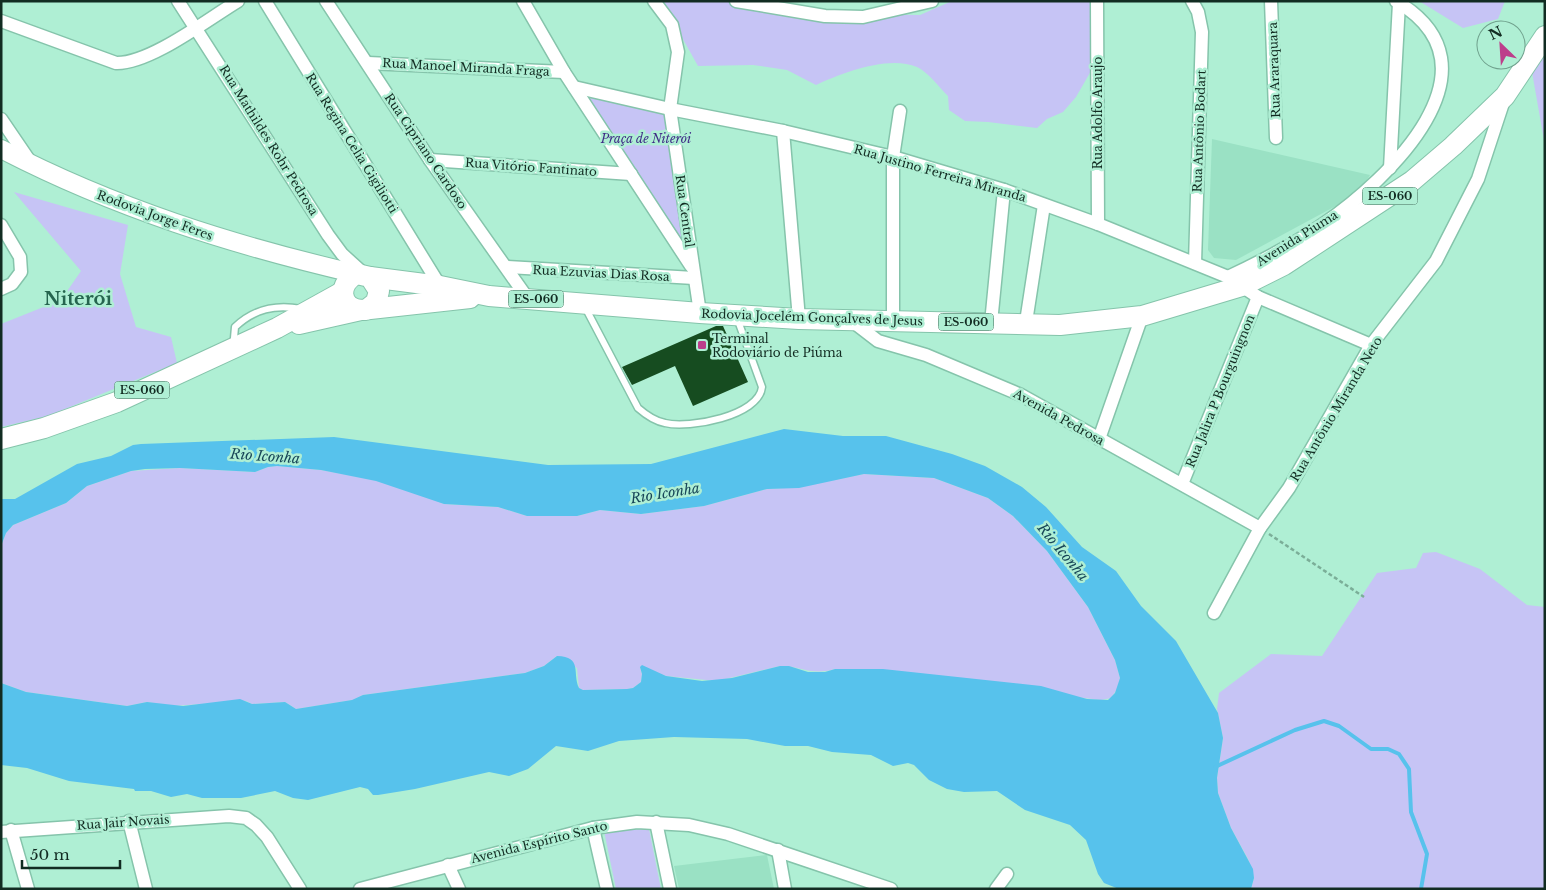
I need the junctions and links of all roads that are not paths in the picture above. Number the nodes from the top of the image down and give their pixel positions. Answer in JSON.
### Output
{"nodes":[{"id":1,"x":178,"y":1,"type":"edge"},
{"id":2,"x":238,"y":1,"type":"edge"},
{"id":3,"x":265,"y":1,"type":"edge"},
{"id":4,"x":326,"y":1,"type":"edge"},
{"id":5,"x":523,"y":1,"type":"edge"},
{"id":6,"x":654,"y":1,"type":"edge"},
{"id":7,"x":736,"y":1,"type":"edge"},
{"id":8,"x":932,"y":1,"type":"edge"},
{"id":9,"x":1098,"y":1,"type":"edge"},
{"id":10,"x":1192,"y":1,"type":"edge"},
{"id":11,"x":1271,"y":1,"type":"edge"},
{"id":12,"x":1397,"y":2,"type":"edge"},
{"id":13,"x":1,"y":21,"type":"edge"},
{"id":14,"x":196,"y":26,"type":"junction"},
{"id":15,"x":1545,"y":36,"type":"edge"},
{"id":16,"x":368,"y":63,"type":"junction"},
{"id":17,"x":564,"y":72,"type":"junction"},
{"id":18,"x":574,"y":87,"type":"junction"},
{"id":19,"x":1505,"y":96,"type":"junction"},
{"id":20,"x":670,"y":109,"type":"junction"},
{"id":21,"x":900,"y":111,"type":"dead end"},
{"id":22,"x":1,"y":119,"type":"edge"},
{"id":23,"x":784,"y":131,"type":"junction"},
{"id":24,"x":1276,"y":138,"type":"dead end"},
{"id":25,"x":1,"y":149,"type":"edge"},
{"id":26,"x":893,"y":157,"type":"junction"},
{"id":27,"x":430,"y":160,"type":"junction"},
{"id":28,"x":32,"y":165,"type":"junction"},
{"id":29,"x":1390,"y":168,"type":"junction"},
{"id":30,"x":631,"y":174,"type":"junction"},
{"id":31,"x":1004,"y":190,"type":"junction"},
{"id":32,"x":1044,"y":205,"type":"junction"},
{"id":33,"x":1098,"y":224,"type":"junction"},
{"id":34,"x":1,"y":225,"type":"edge"},
{"id":35,"x":1195,"y":263,"type":"junction"},
{"id":36,"x":507,"y":267,"type":"junction"},
{"id":37,"x":694,"y":274,"type":"junction"},
{"id":38,"x":355,"y":281,"type":"junction"},
{"id":39,"x":440,"y":286,"type":"junction"},
{"id":40,"x":1243,"y":287,"type":"junction"},
{"id":41,"x":1,"y":289,"type":"edge"},
{"id":42,"x":490,"y":296,"type":"junction"},
{"id":43,"x":528,"y":299,"type":"junction"},
{"id":44,"x":582,"y":303,"type":"junction"},
{"id":45,"x":364,"y":310,"type":"junction"},
{"id":46,"x":309,"y":311,"type":"junction"},
{"id":47,"x":700,"y":313,"type":"junction"},
{"id":48,"x":736,"y":314,"type":"junction"},
{"id":49,"x":1142,"y":316,"type":"junction"},
{"id":50,"x":799,"y":319,"type":"junction"},
{"id":51,"x":852,"y":321,"type":"junction"},
{"id":52,"x":892,"y":321,"type":"junction"},
{"id":53,"x":1026,"y":322,"type":"junction"},
{"id":54,"x":991,"y":323,"type":"junction"},
{"id":55,"x":277,"y":328,"type":"junction"},
{"id":56,"x":236,"y":345,"type":"junction"},
{"id":57,"x":1372,"y":345,"type":"junction"},
{"id":58,"x":1,"y":439,"type":"edge"},
{"id":59,"x":1099,"y":439,"type":"junction"},
{"id":60,"x":1182,"y":484,"type":"junction"},
{"id":61,"x":1260,"y":528,"type":"junction"},
{"id":62,"x":1214,"y":613,"type":"dead end"},
{"id":63,"x":129,"y":821,"type":"junction"},
{"id":64,"x":656,"y":822,"type":"junction"},
{"id":65,"x":593,"y":828,"type":"junction"},
{"id":66,"x":6,"y":831,"type":"edge"},
{"id":67,"x":778,"y":850,"type":"junction"},
{"id":68,"x":448,"y":865,"type":"junction"},
{"id":69,"x":1007,"y":874,"type":"dead end"},
{"id":70,"x":28,"y":889,"type":"edge"},
{"id":71,"x":146,"y":889,"type":"edge"},
{"id":72,"x":300,"y":889,"type":"edge"},
{"id":73,"x":360,"y":889,"type":"edge"},
{"id":74,"x":459,"y":889,"type":"edge"},
{"id":75,"x":607,"y":889,"type":"edge"},
{"id":76,"x":670,"y":889,"type":"edge"},
{"id":77,"x":784,"y":889,"type":"edge"},
{"id":78,"x":891,"y":889,"type":"edge"},
{"id":79,"x":996,"y":889,"type":"edge"}],
"edges":[{"from":1,"to":14,"type":"street","name":"Rua Mathildes Rohr Pedrosa"},
{"from":2,"to":14,"type":"street"},
{"from":3,"to":39,"type":"street","name":"Rua Regina Celia Gigiliotti"},
{"from":4,"to":16,"type":"street","name":"Rua Cipriano Cardoso"},
{"from":5,"to":17,"type":"street"},
{"from":6,"to":20,"type":"street","name":"Rua Central"},
{"from":7,"to":8,"type":"street"},
{"from":9,"to":33,"type":"street","name":"Rua Adolfo Araujo"},
{"from":10,"to":35,"type":"street","name":"Rua Antônio Bodart"},
{"from":11,"to":24,"type":"street","name":"Rua Araraquara"},
{"from":12,"to":29,"type":"street"},
{"from":12,"to":29,"type":"street","name":"Avenida Piuma"},
{"from":13,"to":14,"type":"street"},
{"from":14,"to":38,"type":"street","name":"Rua Mathildes Rohr Pedrosa"},
{"from":15,"to":19,"type":"main road","name":"Rodovia Jocelém Gonçalves de Jesus","number":"ES-060"},
{"from":16,"to":17,"type":"street","name":"Rua Manoel Miranda Fraga"},
{"from":16,"to":27,"type":"street","name":"Rua Cipriano Cardoso"},
{"from":17,"to":18,"type":"street"},
{"from":18,"to":20,"type":"street","name":"Rua Justino Ferreira Miranda"},
{"from":18,"to":30,"type":"street"},
{"from":19,"to":40,"type":"main road","name":"Rodovia Jocelém Gonçalves de Jesus","number":"ES-060"},
{"from":19,"to":57,"type":"street","name":"Rua Antônio Miranda Neto"},
{"from":20,"to":23,"type":"street","name":"Rua Justino Ferreira Miranda"},
{"from":20,"to":37,"type":"street","name":"Rua Central"},
{"from":21,"to":26,"type":"street"},
{"from":22,"to":28,"type":"street"},
{"from":23,"to":26,"type":"street","name":"Rua Justino Ferreira Miranda"},
{"from":23,"to":50,"type":"street"},
{"from":25,"to":28,"type":"main road","name":"Rodovia Jorge Feres"},
{"from":26,"to":31,"type":"street","name":"Rua Justino Ferreira Miranda"},
{"from":26,"to":52,"type":"street"},
{"from":27,"to":30,"type":"street","name":"Rua Vitório Fantinato"},
{"from":27,"to":36,"type":"street","name":"Rua Cipriano Cardoso"},
{"from":28,"to":38,"type":"main road","name":"Rodovia Jorge Feres"},
{"from":29,"to":40,"type":"street","name":"Avenida Piuma"},
{"from":30,"to":37,"type":"street"},
{"from":31,"to":32,"type":"street","name":"Rua Justino Ferreira Miranda"},
{"from":31,"to":54,"type":"street"},
{"from":32,"to":33,"type":"street","name":"Rua Justino Ferreira Miranda"},
{"from":32,"to":53,"type":"street"},
{"from":33,"to":35,"type":"street","name":"Rua Justino Ferreira Miranda"},
{"from":34,"to":41,"type":"street"},
{"from":35,"to":40,"type":"street","name":"Rua Justino Ferreira Miranda"},
{"from":36,"to":37,"type":"street","name":"Rua Ezuvias Dias Rosa"},
{"from":36,"to":43,"type":"street","name":"Rua Cipriano Cardoso"},
{"from":37,"to":47,"type":"street","name":"Rua Central"},
{"from":38,"to":39,"type":"main road","name":"Rodovia Jocelém Gonçalves de Jesus","number":"ES-060"},
{"from":38,"to":45,"type":"main road"},
{"from":38,"to":45,"type":"main road"},
{"from":38,"to":46,"type":"main road","name":"Rodovia Jocelém Gonçalves de Jesus","number":"ES-060"},
{"from":39,"to":42,"type":"main road","name":"Rodovia Jocelém Gonçalves de Jesus","number":"ES-060"},
{"from":40,"to":49,"type":"main road","name":"Rodovia Jocelém Gonçalves de Jesus","number":"ES-060"},
{"from":40,"to":57,"type":"street","name":"Rua Justino Ferreira Miranda"},
{"from":40,"to":60,"type":"street","name":"Rua Jalira P Bourguingnon"},
{"from":42,"to":43,"type":"main road","name":"Rodovia Jocelém Gonçalves de Jesus","number":"ES-060"},
{"from":42,"to":45,"type":"main road","name":"Rodovia Jocelém Gonçalves de Jesus","number":"ES-060"},
{"from":43,"to":44,"type":"main road","name":"Rodovia Jocelém Gonçalves de Jesus","number":"ES-060"},
{"from":44,"to":47,"type":"main road","name":"Rodovia Jocelém Gonçalves de Jesus","number":"ES-060"},
{"from":44,"to":48,"type":"lane"},
{"from":45,"to":55,"type":"main road","name":"Rodovia Jocelém Gonçalves de Jesus","number":"ES-060"},
{"from":46,"to":55,"type":"main road","name":"Rodovia Jocelém Gonçalves de Jesus","number":"ES-060"},
{"from":46,"to":56,"type":"lane"},
{"from":47,"to":48,"type":"main road","name":"Rodovia Jocelém Gonçalves de Jesus","number":"ES-060"},
{"from":48,"to":50,"type":"main road","name":"Rodovia Jocelém Gonçalves de Jesus","number":"ES-060"},
{"from":49,"to":53,"type":"main road","name":"Rodovia Jocelém Gonçalves de Jesus","number":"ES-060"},
{"from":49,"to":59,"type":"street"},
{"from":50,"to":51,"type":"main road","name":"Rodovia Jocelém Gonçalves de Jesus","number":"ES-060"},
{"from":51,"to":52,"type":"main road","name":"Rodovia Jocelém Gonçalves de Jesus","number":"ES-060"},
{"from":51,"to":59,"type":"street","name":"Avenida Pedrosa"},
{"from":52,"to":54,"type":"main road","name":"Rodovia Jocelém Gonçalves de Jesus","number":"ES-060"},
{"from":53,"to":54,"type":"main road","name":"Rodovia Jocelém Gonçalves de Jesus","number":"ES-060"},
{"from":55,"to":56,"type":"main road","name":"Rodovia Jocelém Gonçalves de Jesus","number":"ES-060"},
{"from":56,"to":58,"type":"main road","name":"Rodovia Jocelém Gonçalves de Jesus","number":"ES-060"},
{"from":57,"to":61,"type":"street","name":"Rua Antônio Miranda Neto"},
{"from":59,"to":60,"type":"street","name":"Avenida Pedrosa"},
{"from":60,"to":61,"type":"street","name":"Avenida Pedrosa"},
{"from":61,"to":62,"type":"street","name":"Rua Antônio Miranda Neto"},
{"from":63,"to":66,"type":"street","name":"Rua Jair Novais"},
{"from":63,"to":71,"type":"street"},
{"from":63,"to":72,"type":"street","name":"Rua Jair Novais"},
{"from":64,"to":65,"type":"street","name":"Avenida Espírito Santo"},
{"from":64,"to":67,"type":"street","name":"Avenida Espírito Santo"},
{"from":64,"to":76,"type":"street"},
{"from":65,"to":68,"type":"street","name":"Avenida Espírito Santo"},
{"from":65,"to":75,"type":"street"},
{"from":66,"to":70,"type":"street"},
{"from":67,"to":77,"type":"street"},
{"from":67,"to":78,"type":"street","name":"Avenida Espírito Santo"},
{"from":68,"to":73,"type":"street","name":"Avenida Espírito Santo"},
{"from":68,"to":74,"type":"street"},
{"from":69,"to":79,"type":"street"}]}
